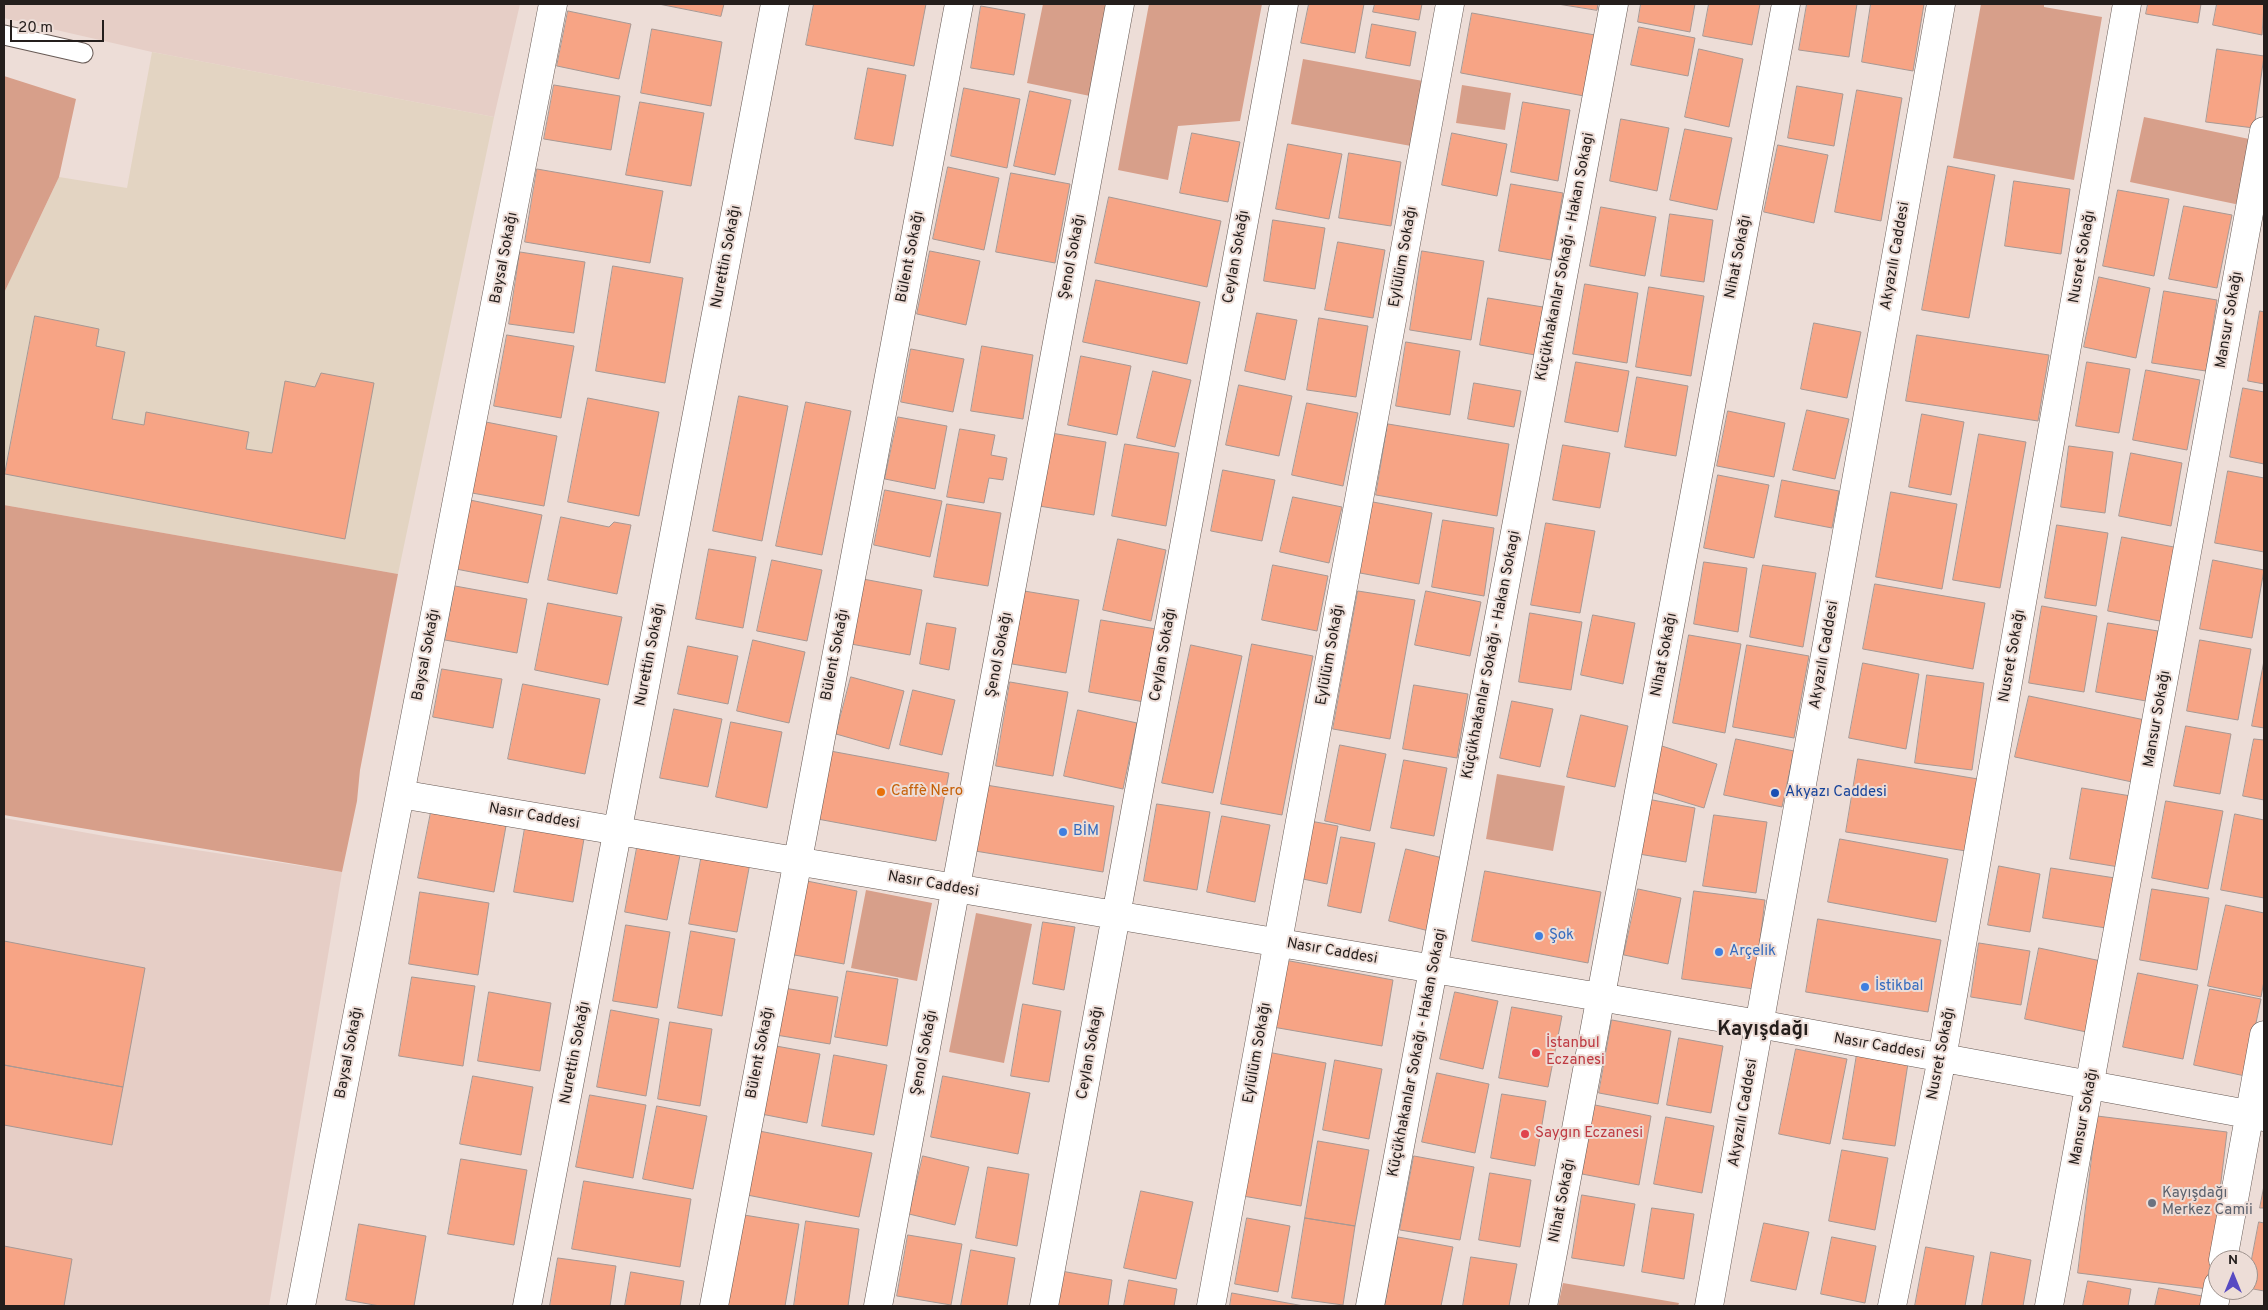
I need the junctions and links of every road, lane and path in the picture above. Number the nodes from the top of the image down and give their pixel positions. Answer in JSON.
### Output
{"nodes":[{"id":1,"x":552,"y":4,"type":"edge"},
{"id":2,"x":775,"y":4,"type":"edge"},
{"id":3,"x":959,"y":4,"type":"edge"},
{"id":4,"x":1120,"y":4,"type":"edge"},
{"id":5,"x":1284,"y":4,"type":"edge"},
{"id":6,"x":1450,"y":4,"type":"edge"},
{"id":7,"x":1614,"y":4,"type":"edge"},
{"id":8,"x":1786,"y":4,"type":"edge"},
{"id":9,"x":1941,"y":4,"type":"edge"},
{"id":10,"x":2127,"y":4,"type":"edge"},
{"id":11,"x":4,"y":35,"type":"edge"},
{"id":12,"x":83,"y":54,"type":"dead end"},
{"id":13,"x":2264,"y":131,"type":"edge"},
{"id":14,"x":400,"y":794,"type":"junction"},
{"id":15,"x":618,"y":831,"type":"junction"},
{"id":16,"x":798,"y":862,"type":"junction"},
{"id":17,"x":956,"y":889,"type":"junction"},
{"id":18,"x":1117,"y":916,"type":"junction"},
{"id":19,"x":1278,"y":943,"type":"junction"},
{"id":20,"x":1433,"y":969,"type":"junction"},
{"id":21,"x":1601,"y":998,"type":"junction"},
{"id":22,"x":1759,"y":1024,"type":"junction"},
{"id":23,"x":2264,"y":1035,"type":"edge"},
{"id":24,"x":1942,"y":1058,"type":"junction"},
{"id":25,"x":2091,"y":1085,"type":"junction"},
{"id":26,"x":2257,"y":1116,"type":"edge"},
{"id":27,"x":2224,"y":1250,"type":"edge"},
{"id":28,"x":301,"y":1306,"type":"edge"},
{"id":29,"x":527,"y":1306,"type":"edge"},
{"id":30,"x":714,"y":1306,"type":"edge"},
{"id":31,"x":878,"y":1306,"type":"edge"},
{"id":32,"x":1044,"y":1306,"type":"edge"},
{"id":33,"x":1212,"y":1306,"type":"edge"},
{"id":34,"x":1370,"y":1306,"type":"edge"},
{"id":35,"x":1543,"y":1306,"type":"edge"},
{"id":36,"x":1709,"y":1306,"type":"edge"},
{"id":37,"x":1892,"y":1306,"type":"edge"},
{"id":38,"x":2049,"y":1306,"type":"edge"}],
"edges":[{"from":1,"to":14,"type":"street","name":"Baysal Sokağı"},
{"from":2,"to":15,"type":"street","name":"Nurettin Sokağı"},
{"from":3,"to":16,"type":"street","name":"Bülent Sokağı"},
{"from":4,"to":17,"type":"street","name":"Şenol Sokağı"},
{"from":5,"to":18,"type":"street","name":"Ceylan Sokağı"},
{"from":6,"to":19,"type":"street","name":"Eylülüm Sokağı"},
{"from":7,"to":20,"type":"street","name":"Küçükhakanlar Sokağı - Hakan Sokagi"},
{"from":8,"to":21,"type":"street","name":"Nihat Sokağı"},
{"from":9,"to":22,"type":"street","name":"Akyazılı Caddesi"},
{"from":10,"to":24,"type":"street","name":"Nusret Sokağı"},
{"from":11,"to":12,"type":"lane"},
{"from":13,"to":25,"type":"street","name":"Mansur Sokağı"},
{"from":14,"to":15,"type":"street","name":"Nasır Caddesi"},
{"from":14,"to":28,"type":"street","name":"Baysal Sokağı"},
{"from":15,"to":16,"type":"street","name":"Nasır Caddesi"},
{"from":15,"to":29,"type":"street","name":"Nurettin Sokağı"},
{"from":16,"to":17,"type":"street","name":"Nasır Caddesi"},
{"from":16,"to":30,"type":"street","name":"Bülent Sokağı"},
{"from":17,"to":18,"type":"street","name":"Nasır Caddesi"},
{"from":17,"to":31,"type":"street","name":"Şenol Sokağı"},
{"from":18,"to":19,"type":"street","name":"Nasır Caddesi"},
{"from":18,"to":32,"type":"street","name":"Ceylan Sokağı"},
{"from":19,"to":20,"type":"street","name":"Nasır Caddesi"},
{"from":19,"to":33,"type":"street","name":"Eylülüm Sokağı"},
{"from":20,"to":21,"type":"street","name":"Nasır Caddesi"},
{"from":20,"to":34,"type":"street","name":"Küçükhakanlar Sokağı - Hakan Sokagi"},
{"from":21,"to":22,"type":"street","name":"Nasır Caddesi"},
{"from":21,"to":35,"type":"street","name":"Nihat Sokağı"},
{"from":22,"to":24,"type":"street","name":"Nasır Caddesi"},
{"from":22,"to":36,"type":"street","name":"Akyazılı Caddesi"},
{"from":23,"to":26,"type":"street"},
{"from":24,"to":25,"type":"street","name":"Nasır Caddesi"},
{"from":24,"to":37,"type":"street","name":"Nusret Sokağı"},
{"from":25,"to":26,"type":"street","name":"Nasır Caddesi"},
{"from":25,"to":38,"type":"street","name":"Mansur Sokağı"},
{"from":26,"to":27,"type":"street"}]}
